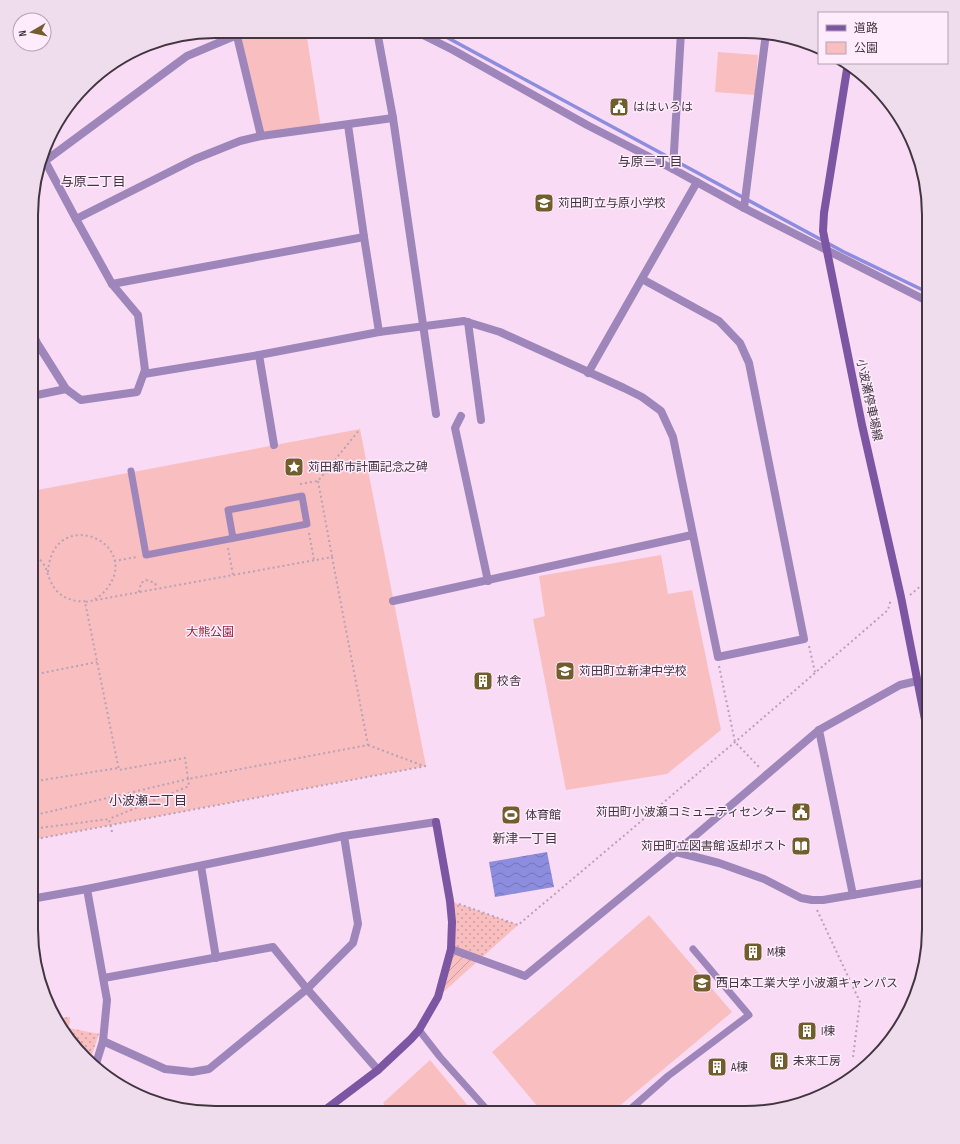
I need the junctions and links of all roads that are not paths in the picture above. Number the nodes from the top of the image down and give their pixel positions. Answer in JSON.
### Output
{"nodes":[{"id":1,"x":225,"y":38,"type":"edge"},
{"id":2,"x":237,"y":38,"type":"edge"},
{"id":3,"x":378,"y":38,"type":"edge"},
{"id":4,"x":428,"y":38,"type":"edge"},
{"id":5,"x":681,"y":38,"type":"edge"},
{"id":6,"x":765,"y":39,"type":"edge"},
{"id":7,"x":847,"y":71,"type":"edge"},
{"id":8,"x":393,"y":118,"type":"junction"},
{"id":9,"x":348,"y":125,"type":"junction"},
{"id":10,"x":261,"y":136,"type":"junction"},
{"id":11,"x":47,"y":159,"type":"edge"},
{"id":12,"x":45,"y":164,"type":"edge"},
{"id":13,"x":672,"y":168,"type":"junction"},
{"id":14,"x":697,"y":182,"type":"junction"},
{"id":15,"x":744,"y":208,"type":"junction"},
{"id":16,"x":76,"y":219,"type":"junction"},
{"id":17,"x":364,"y":237,"type":"junction"},
{"id":18,"x":826,"y":250,"type":"junction"},
{"id":19,"x":642,"y":279,"type":"junction"},
{"id":20,"x":112,"y":284,"type":"junction"},
{"id":21,"x":922,"y":298,"type":"edge"},
{"id":22,"x":468,"y":322,"type":"junction"},
{"id":23,"x":424,"y":326,"type":"junction"},
{"id":24,"x":379,"y":332,"type":"junction"},
{"id":25,"x":38,"y":345,"type":"edge"},
{"id":26,"x":259,"y":355,"type":"junction"},
{"id":27,"x":588,"y":373,"type":"junction"},
{"id":28,"x":144,"y":374,"type":"junction"},
{"id":29,"x":66,"y":389,"type":"junction"},
{"id":30,"x":38,"y":395,"type":"edge"},
{"id":31,"x":436,"y":414,"type":"dead end"},
{"id":32,"x":461,"y":416,"type":"dead end"},
{"id":33,"x":481,"y":420,"type":"dead end"},
{"id":34,"x":274,"y":445,"type":"dead end"},
{"id":35,"x":131,"y":471,"type":"dead end"},
{"id":36,"x":692,"y":535,"type":"junction"},
{"id":37,"x":233,"y":538,"type":"junction"},
{"id":38,"x":488,"y":581,"type":"junction"},
{"id":39,"x":393,"y":601,"type":"dead end"},
{"id":40,"x":917,"y":681,"type":"junction"},
{"id":41,"x":922,"y":706,"type":"edge"},
{"id":42,"x":819,"y":730,"type":"junction"},
{"id":43,"x":436,"y":822,"type":"joint"},
{"id":44,"x":344,"y":836,"type":"junction"},
{"id":45,"x":676,"y":852,"type":"junction"},
{"id":46,"x":201,"y":866,"type":"junction"},
{"id":47,"x":922,"y":883,"type":"edge"},
{"id":48,"x":87,"y":889,"type":"junction"},
{"id":49,"x":853,"y":895,"type":"junction"},
{"id":50,"x":38,"y":898,"type":"edge"},
{"id":51,"x":450,"y":949,"type":"junction"},
{"id":52,"x":693,"y":949,"type":"dead end"},
{"id":53,"x":216,"y":958,"type":"junction"},
{"id":54,"x":104,"y":978,"type":"junction"},
{"id":55,"x":307,"y":989,"type":"junction"},
{"id":56,"x":419,"y":1030,"type":"junction"},
{"id":57,"x":104,"y":1041,"type":"junction"},
{"id":58,"x":97,"y":1061,"type":"edge"},
{"id":59,"x":378,"y":1070,"type":"junction"},
{"id":60,"x":331,"y":1106,"type":"edge"},
{"id":61,"x":484,"y":1106,"type":"edge"},
{"id":62,"x":634,"y":1106,"type":"edge"}],
"edges":[{"from":1,"to":11,"type":"street"},
{"from":2,"to":10,"type":"street"},
{"from":3,"to":8,"type":"street"},
{"from":4,"to":13,"type":"street"},
{"from":5,"to":13,"type":"street"},
{"from":6,"to":15,"type":"street"},
{"from":7,"to":18,"type":"main road","name":"小波瀬停車場線"},
{"from":8,"to":9,"type":"street"},
{"from":8,"to":23,"type":"street"},
{"from":9,"to":10,"type":"street"},
{"from":9,"to":17,"type":"street"},
{"from":10,"to":16,"type":"street"},
{"from":12,"to":16,"type":"street"},
{"from":13,"to":14,"type":"street"},
{"from":14,"to":15,"type":"street"},
{"from":14,"to":19,"type":"street"},
{"from":15,"to":18,"type":"street"},
{"from":16,"to":20,"type":"street"},
{"from":17,"to":20,"type":"street"},
{"from":17,"to":24,"type":"street"},
{"from":18,"to":21,"type":"street"},
{"from":18,"to":40,"type":"main road","name":"小波瀬停車場線"},
{"from":19,"to":27,"type":"street"},
{"from":19,"to":36,"type":"street"},
{"from":20,"to":28,"type":"street"},
{"from":22,"to":23,"type":"street"},
{"from":22,"to":27,"type":"street"},
{"from":22,"to":33,"type":"street"},
{"from":23,"to":24,"type":"street"},
{"from":23,"to":31,"type":"street"},
{"from":24,"to":26,"type":"street"},
{"from":25,"to":29,"type":"street"},
{"from":26,"to":28,"type":"street"},
{"from":26,"to":34,"type":"street"},
{"from":27,"to":36,"type":"street"},
{"from":28,"to":29,"type":"street"},
{"from":29,"to":30,"type":"street"},
{"from":32,"to":38,"type":"street"},
{"from":35,"to":37,"type":"lane"},
{"from":36,"to":38,"type":"street"},
{"from":37,"to":37,"type":"lane"},
{"from":38,"to":39,"type":"street"},
{"from":40,"to":41,"type":"main road","name":"小波瀬停車場線"},
{"from":40,"to":42,"type":"street"},
{"from":42,"to":45,"type":"street"},
{"from":42,"to":49,"type":"street"},
{"from":43,"to":44,"type":"street"},
{"from":43,"to":51,"type":"main road"},
{"from":44,"to":46,"type":"street"},
{"from":44,"to":55,"type":"street"},
{"from":45,"to":49,"type":"street"},
{"from":45,"to":51,"type":"street"},
{"from":46,"to":48,"type":"street"},
{"from":46,"to":53,"type":"street"},
{"from":47,"to":49,"type":"street"},
{"from":48,"to":50,"type":"street"},
{"from":48,"to":54,"type":"street"},
{"from":51,"to":56,"type":"main road"},
{"from":52,"to":62,"type":"lane"},
{"from":53,"to":54,"type":"street"},
{"from":53,"to":55,"type":"street"},
{"from":54,"to":57,"type":"street"},
{"from":55,"to":57,"type":"street"},
{"from":55,"to":59,"type":"street"},
{"from":56,"to":59,"type":"main road"},
{"from":56,"to":61,"type":"lane"},
{"from":57,"to":58,"type":"street"},
{"from":59,"to":60,"type":"main road"}]}
